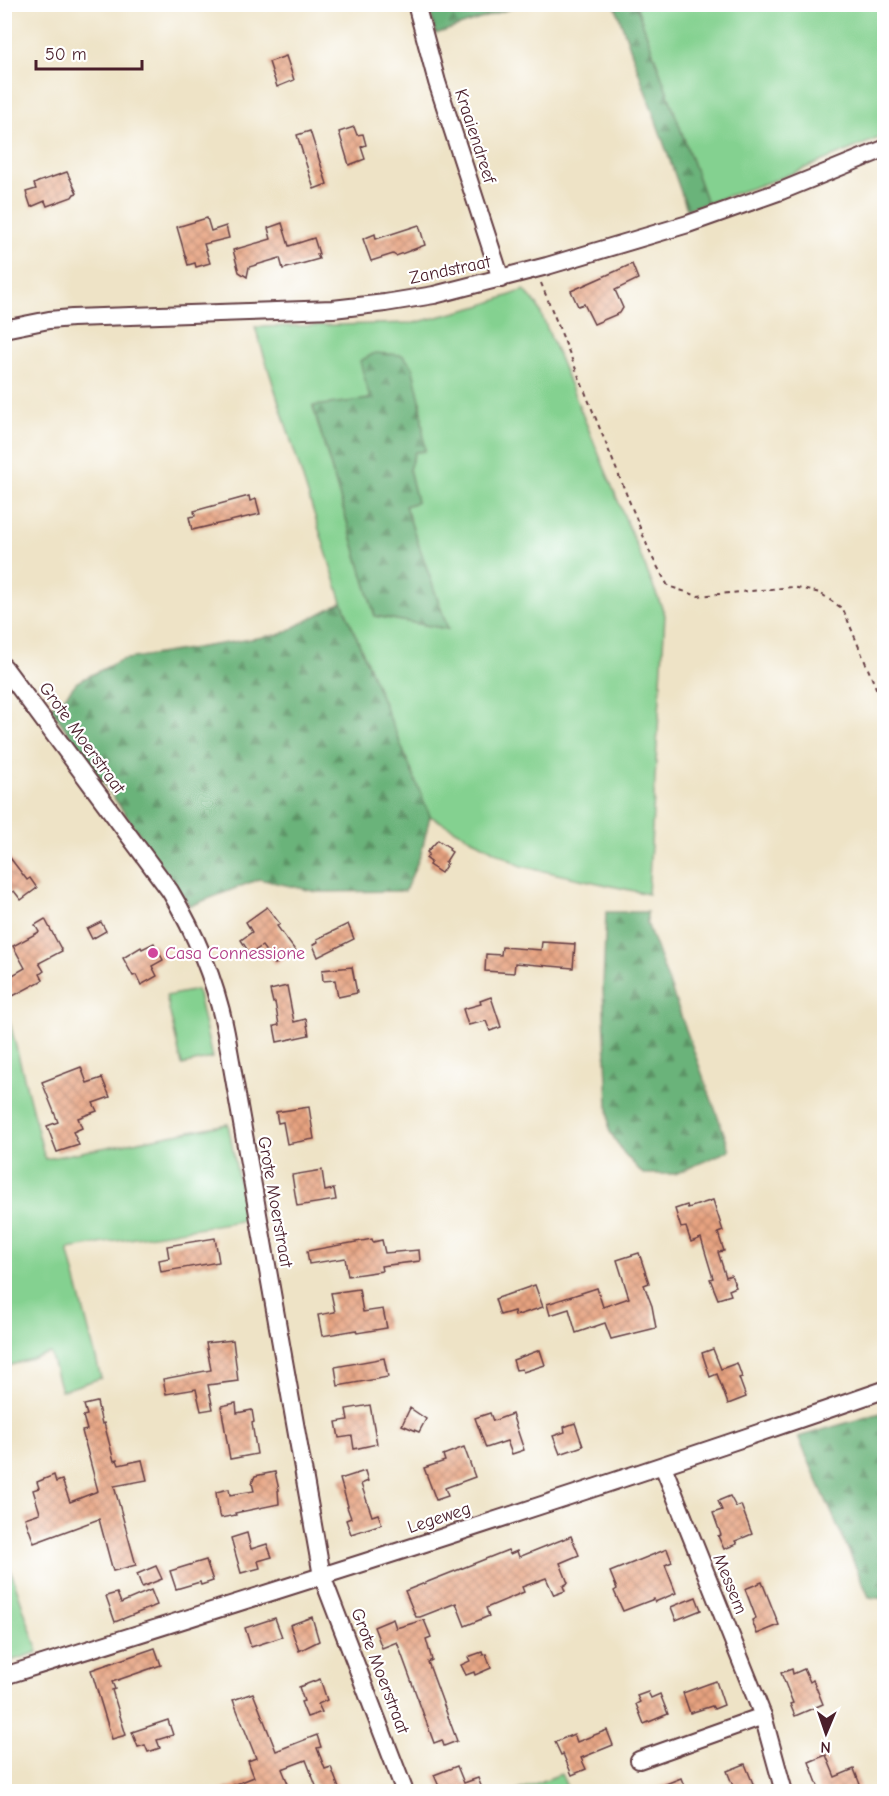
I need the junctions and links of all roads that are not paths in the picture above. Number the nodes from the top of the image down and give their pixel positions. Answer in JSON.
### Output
{"nodes":[{"id":1,"x":416,"y":4,"type":"edge"},
{"id":2,"x":885,"y":149,"type":"edge"},
{"id":3,"x":501,"y":279,"type":"junction"},
{"id":4,"x":4,"y":329,"type":"edge"},
{"id":5,"x":4,"y":667,"type":"edge"},
{"id":6,"x":885,"y":1390,"type":"edge"},
{"id":7,"x":663,"y":1466,"type":"junction"},
{"id":8,"x":322,"y":1576,"type":"junction"},
{"id":9,"x":4,"y":1676,"type":"edge"},
{"id":10,"x":763,"y":1716,"type":"junction"},
{"id":11,"x":639,"y":1760,"type":"dead end"},
{"id":12,"x":405,"y":1791,"type":"edge"},
{"id":13,"x":784,"y":1791,"type":"edge"}],
"edges":[{"from":1,"to":3,"type":"street","name":"Kraaiendreef"},
{"from":2,"to":3,"type":"street","name":"Zandstraat"},
{"from":3,"to":4,"type":"street","name":"Zandstraat"},
{"from":5,"to":8,"type":"street","name":"Grote Moerstraat"},
{"from":6,"to":7,"type":"street","name":"Legeweg"},
{"from":7,"to":8,"type":"street","name":"Legeweg"},
{"from":7,"to":10,"type":"street","name":"Messem"},
{"from":8,"to":9,"type":"street","name":"Legeweg"},
{"from":8,"to":12,"type":"street","name":"Grote Moerstraat"},
{"from":10,"to":11,"type":"street"},
{"from":10,"to":13,"type":"street","name":"Messem"}]}
